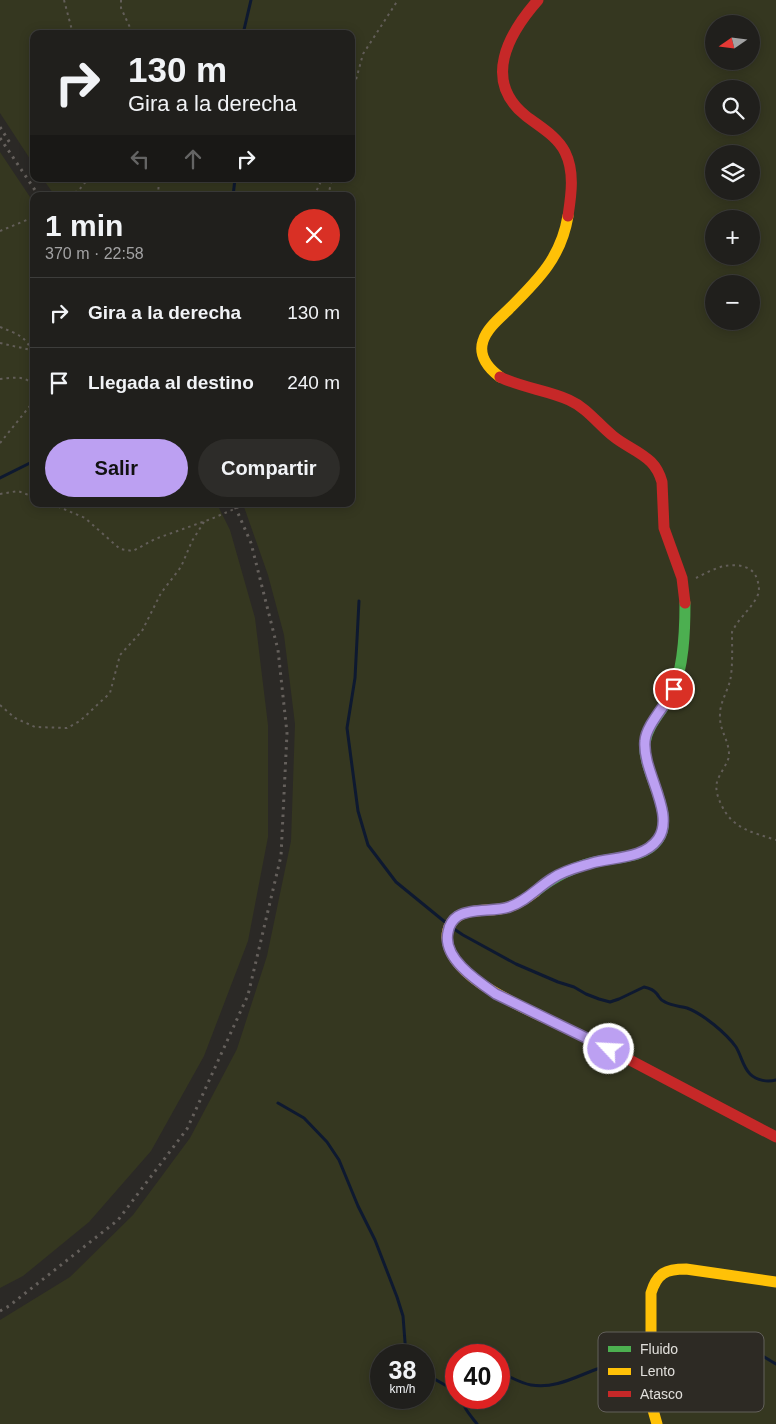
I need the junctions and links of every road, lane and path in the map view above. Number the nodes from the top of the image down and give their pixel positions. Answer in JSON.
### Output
{"nodes":[{"id":1,"x":64,"y":0,"type":"edge"},
{"id":2,"x":122,"y":0,"type":"edge"},
{"id":3,"x":398,"y":0,"type":"edge"},
{"id":4,"x":538,"y":0,"type":"edge"},
{"id":5,"x":72,"y":30,"type":"edge"},
{"id":6,"x":131,"y":30,"type":"edge"},
{"id":7,"x":355,"y":83,"type":"edge"},
{"id":8,"x":86,"y":182,"type":"edge"},
{"id":9,"x":76,"y":192,"type":"edge"},
{"id":10,"x":30,"y":219,"type":"edge"},
{"id":11,"x":0,"y":231,"type":"edge"},
{"id":12,"x":0,"y":327,"type":"edge"},
{"id":13,"x":0,"y":343,"type":"edge"},
{"id":14,"x":30,"y":347,"type":"edge"},
{"id":15,"x":30,"y":350,"type":"edge"},
{"id":16,"x":0,"y":378,"type":"edge"},
{"id":17,"x":30,"y":381,"type":"edge"},
{"id":18,"x":30,"y":406,"type":"edge"},
{"id":19,"x":0,"y":443,"type":"edge"},
{"id":20,"x":0,"y":494,"type":"edge"},
{"id":21,"x":30,"y":496,"type":"edge"},
{"id":22,"x":59,"y":507,"type":"edge"},
{"id":23,"x":239,"y":507,"type":"edge"},
{"id":24,"x":204,"y":522,"type":"junction"},
{"id":25,"x":683,"y":584,"type":"junction"},
{"id":26,"x":0,"y":705,"type":"edge"},
{"id":27,"x":776,"y":840,"type":"edge"},
{"id":28,"x":776,"y":1137,"type":"edge"},
{"id":29,"x":776,"y":1282,"type":"edge"},
{"id":30,"x":651,"y":1332,"type":"edge"},
{"id":31,"x":653,"y":1412,"type":"edge"},
{"id":32,"x":658,"y":1424,"type":"edge"}],
"edges":[{"from":1,"to":5,"type":"path"},
{"from":2,"to":6,"type":"path"},
{"from":3,"to":7,"type":"path"},
{"from":4,"to":25,"type":"street"},
{"from":8,"to":9,"type":"path"},
{"from":10,"to":11,"type":"path"},
{"from":12,"to":14,"type":"path"},
{"from":13,"to":15,"type":"path"},
{"from":16,"to":17,"type":"path"},
{"from":18,"to":19,"type":"path"},
{"from":20,"to":21,"type":"path"},
{"from":22,"to":24,"type":"path"},
{"from":23,"to":24,"type":"path"},
{"from":24,"to":26,"type":"path"},
{"from":25,"to":27,"type":"path"},
{"from":25,"to":28,"type":"street"},
{"from":29,"to":30,"type":"street"},
{"from":31,"to":32,"type":"street"}]}
